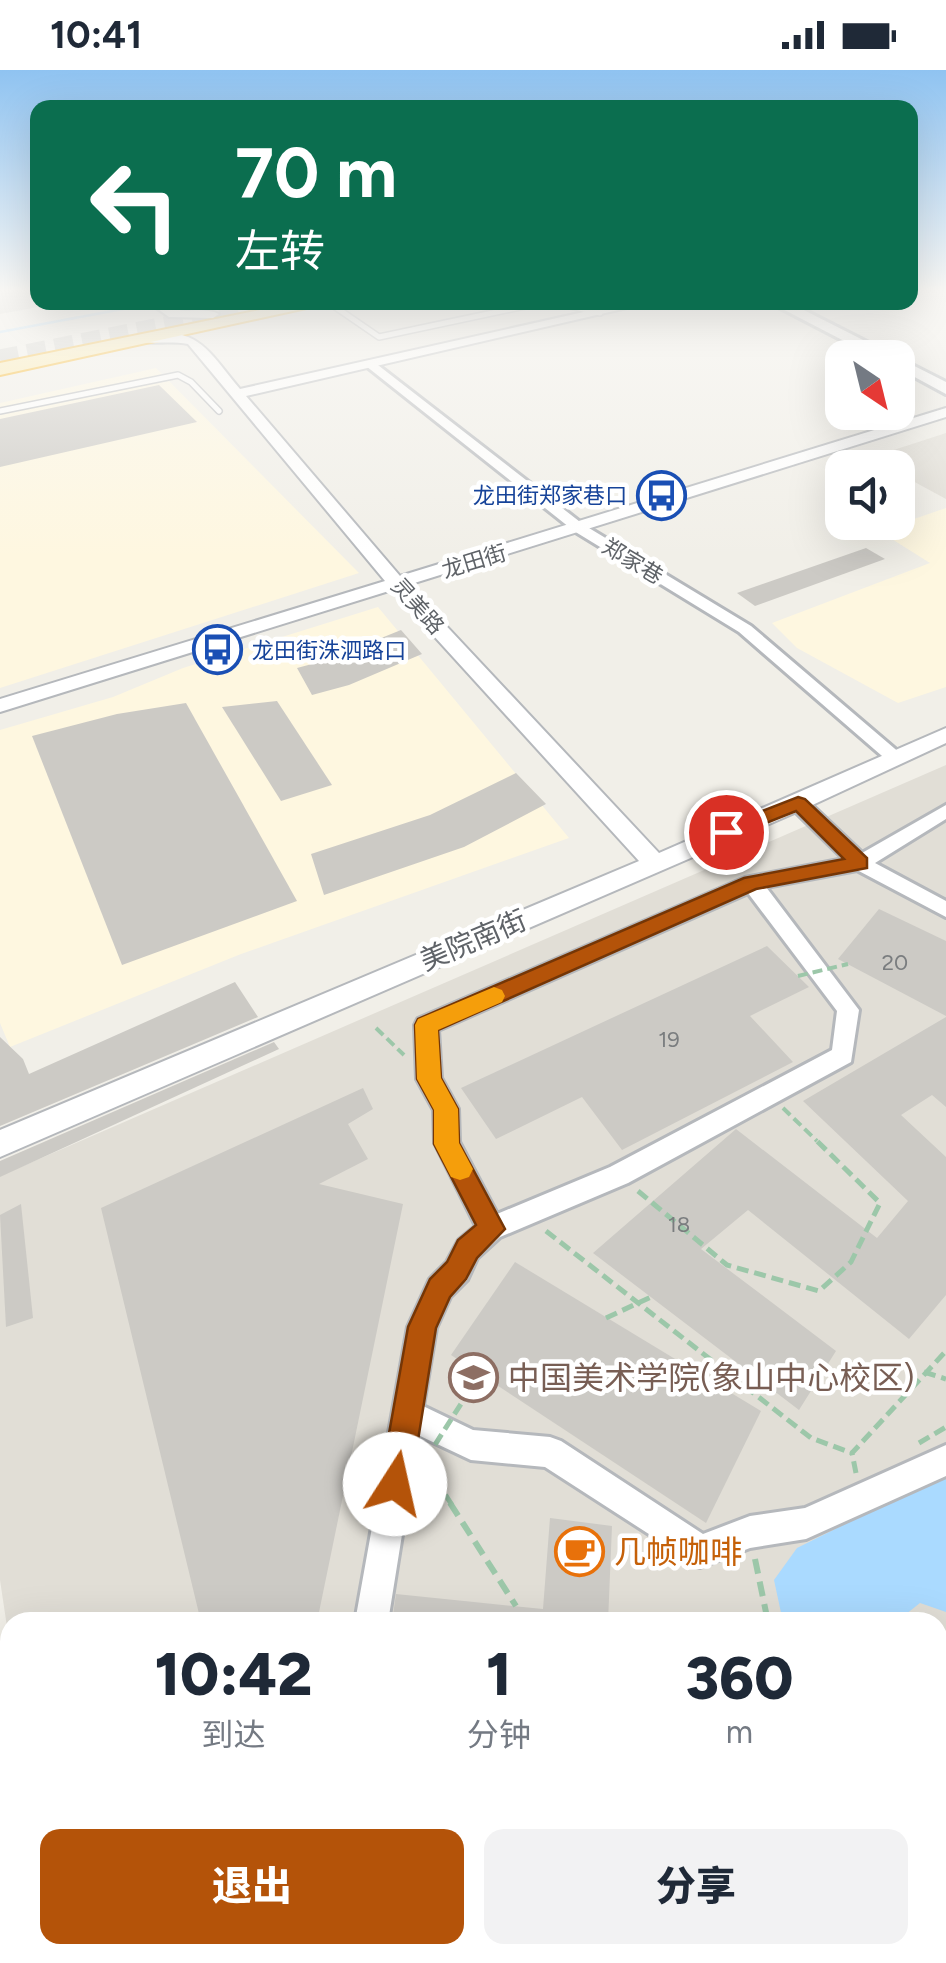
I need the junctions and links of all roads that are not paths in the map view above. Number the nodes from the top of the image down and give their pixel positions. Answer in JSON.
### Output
{"nodes":[{"id":1,"x":157,"y":379,"type":"edge"},
{"id":2,"x":187,"y":379,"type":"edge"},
{"id":3,"x":225,"y":379,"type":"edge"},
{"id":4,"x":302,"y":379,"type":"edge"},
{"id":5,"x":390,"y":379,"type":"edge"},
{"id":6,"x":237,"y":394,"type":"junction"},
{"id":7,"x":0,"y":411,"type":"edge"},
{"id":8,"x":219,"y":411,"type":"dead end"},
{"id":9,"x":946,"y":412,"type":"edge"},
{"id":10,"x":580,"y":528,"type":"junction"},
{"id":11,"x":398,"y":585,"type":"junction"},
{"id":12,"x":0,"y":706,"type":"edge"},
{"id":13,"x":946,"y":735,"type":"edge"},
{"id":14,"x":896,"y":758,"type":"junction"},
{"id":15,"x":798,"y":803,"type":"junction"},
{"id":16,"x":946,"y":810,"type":"edge"},
{"id":17,"x":653,"y":862,"type":"junction"},
{"id":18,"x":860,"y":863,"type":"junction"},
{"id":19,"x":752,"y":883,"type":"junction"},
{"id":20,"x":946,"y":910,"type":"edge"},
{"id":21,"x":0,"y":1144,"type":"edge"},
{"id":22,"x":491,"y":1229,"type":"junction"},
{"id":23,"x":408,"y":1414,"type":"junction"},
{"id":24,"x":946,"y":1460,"type":"edge"},
{"id":25,"x":373,"y":1612,"type":"edge"}],
"edges":[{"from":1,"to":7,"type":"lane"},
{"from":2,"to":8,"type":"lane"},
{"from":3,"to":6,"type":"street","name":"灵美路"},
{"from":4,"to":6,"type":"street"},
{"from":5,"to":10,"type":"street","name":"郑家巷"},
{"from":6,"to":11,"type":"street","name":"灵美路"},
{"from":9,"to":10,"type":"street","name":"龙田街"},
{"from":10,"to":11,"type":"street","name":"龙田街"},
{"from":10,"to":14,"type":"street","name":"郑家巷"},
{"from":11,"to":12,"type":"street","name":"龙田街"},
{"from":11,"to":17,"type":"street","name":"灵美路"},
{"from":13,"to":14,"type":"street","name":"美院南街"},
{"from":14,"to":15,"type":"street","name":"美院南街"},
{"from":15,"to":17,"type":"street","name":"美院南街"},
{"from":15,"to":18,"type":"street"},
{"from":16,"to":18,"type":"street"},
{"from":17,"to":21,"type":"street","name":"美院南街"},
{"from":18,"to":19,"type":"street"},
{"from":18,"to":20,"type":"street"},
{"from":19,"to":22,"type":"street"},
{"from":19,"to":22,"type":"street"},
{"from":22,"to":23,"type":"street"},
{"from":23,"to":24,"type":"street"},
{"from":23,"to":25,"type":"street"}]}
